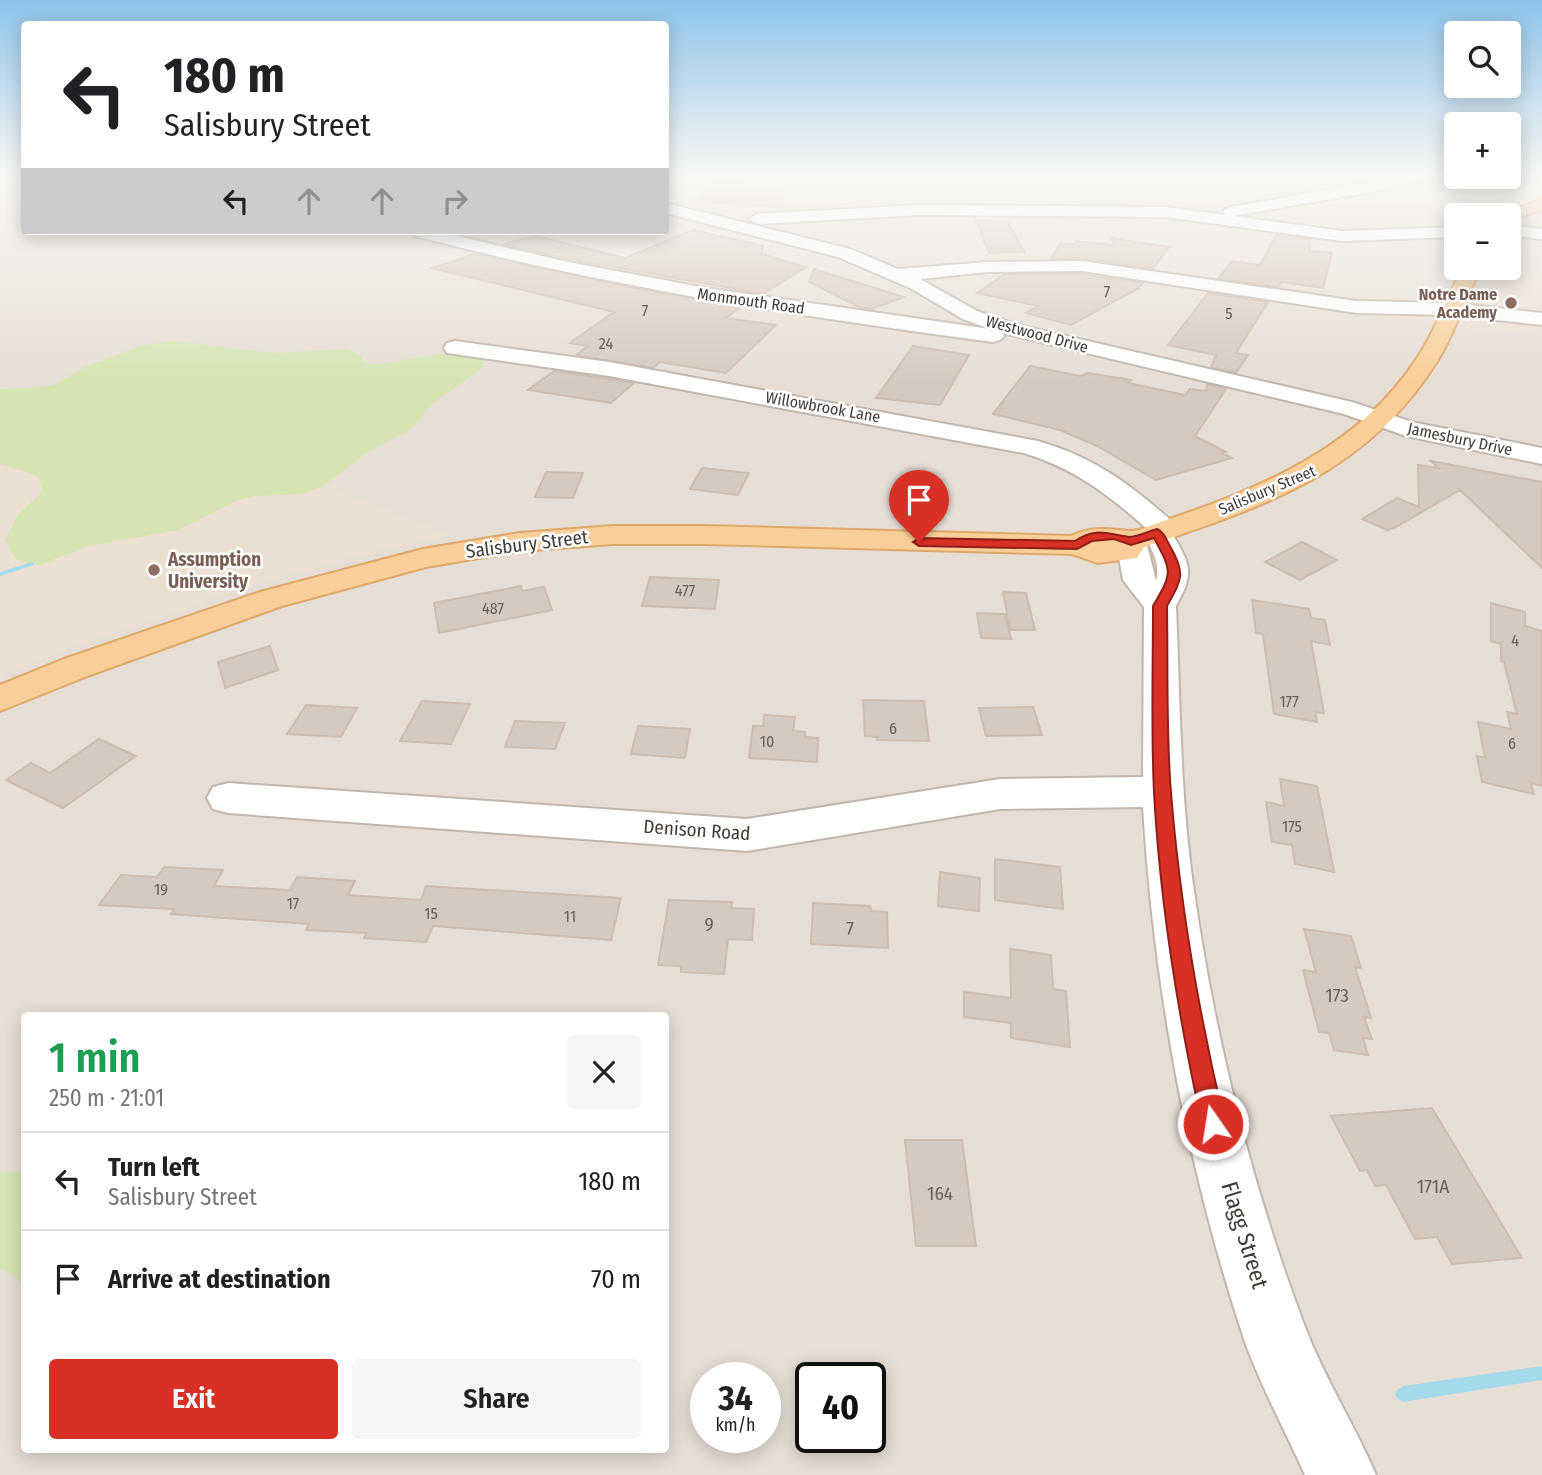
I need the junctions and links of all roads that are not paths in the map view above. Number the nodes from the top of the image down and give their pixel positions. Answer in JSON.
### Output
{"nodes":[{"id":1,"x":473,"y":245,"type":"edge"},
{"id":2,"x":814,"y":245,"type":"edge"},
{"id":3,"x":898,"y":275,"type":"junction"},
{"id":4,"x":1466,"y":280,"type":"edge"},
{"id":5,"x":1357,"y":307,"type":"junction"},
{"id":6,"x":1452,"y":309,"type":"junction"},
{"id":7,"x":1542,"y":319,"type":"edge"},
{"id":8,"x":1441,"y":334,"type":"junction"},
{"id":9,"x":456,"y":348,"type":"dead end"},
{"id":10,"x":1086,"y":348,"type":"junction"},
{"id":11,"x":1379,"y":419,"type":"junction"},
{"id":12,"x":1542,"y":456,"type":"edge"},
{"id":13,"x":1151,"y":535,"type":"junction"},
{"id":14,"x":37,"y":682,"type":"junction"},
{"id":15,"x":0,"y":684,"type":"edge"},
{"id":16,"x":0,"y":699,"type":"edge"},
{"id":17,"x":1163,"y":792,"type":"junction"},
{"id":18,"x":228,"y":798,"type":"dead end"},
{"id":19,"x":1341,"y":1475,"type":"edge"}],
"edges":[{"from":1,"to":10,"type":"street","name":"Monmouth Road"},
{"from":2,"to":3,"type":"street","name":"Westwood Drive"},
{"from":3,"to":5,"type":"street"},
{"from":3,"to":10,"type":"street","name":"Westwood Drive"},
{"from":4,"to":6,"type":"main road","name":"Salisbury Street"},
{"from":5,"to":6,"type":"street"},
{"from":5,"to":8,"type":"street"},
{"from":6,"to":7,"type":"street"},
{"from":6,"to":8,"type":"main road","name":"Salisbury Street"},
{"from":8,"to":11,"type":"main road","name":"Salisbury Street"},
{"from":9,"to":13,"type":"street","name":"Willowbrook Lane"},
{"from":10,"to":11,"type":"street","name":"Westwood Drive"},
{"from":11,"to":12,"type":"street","name":"Jamesbury Drive"},
{"from":11,"to":13,"type":"main road","name":"Salisbury Street"},
{"from":13,"to":14,"type":"main road","name":"Salisbury Street"},
{"from":13,"to":17,"type":"street","name":"Flagg Street"},
{"from":14,"to":15,"type":"street"},
{"from":14,"to":16,"type":"main road","name":"Salisbury Street"},
{"from":17,"to":18,"type":"street","name":"Denison Road"},
{"from":17,"to":19,"type":"street","name":"Flagg Street"}]}
